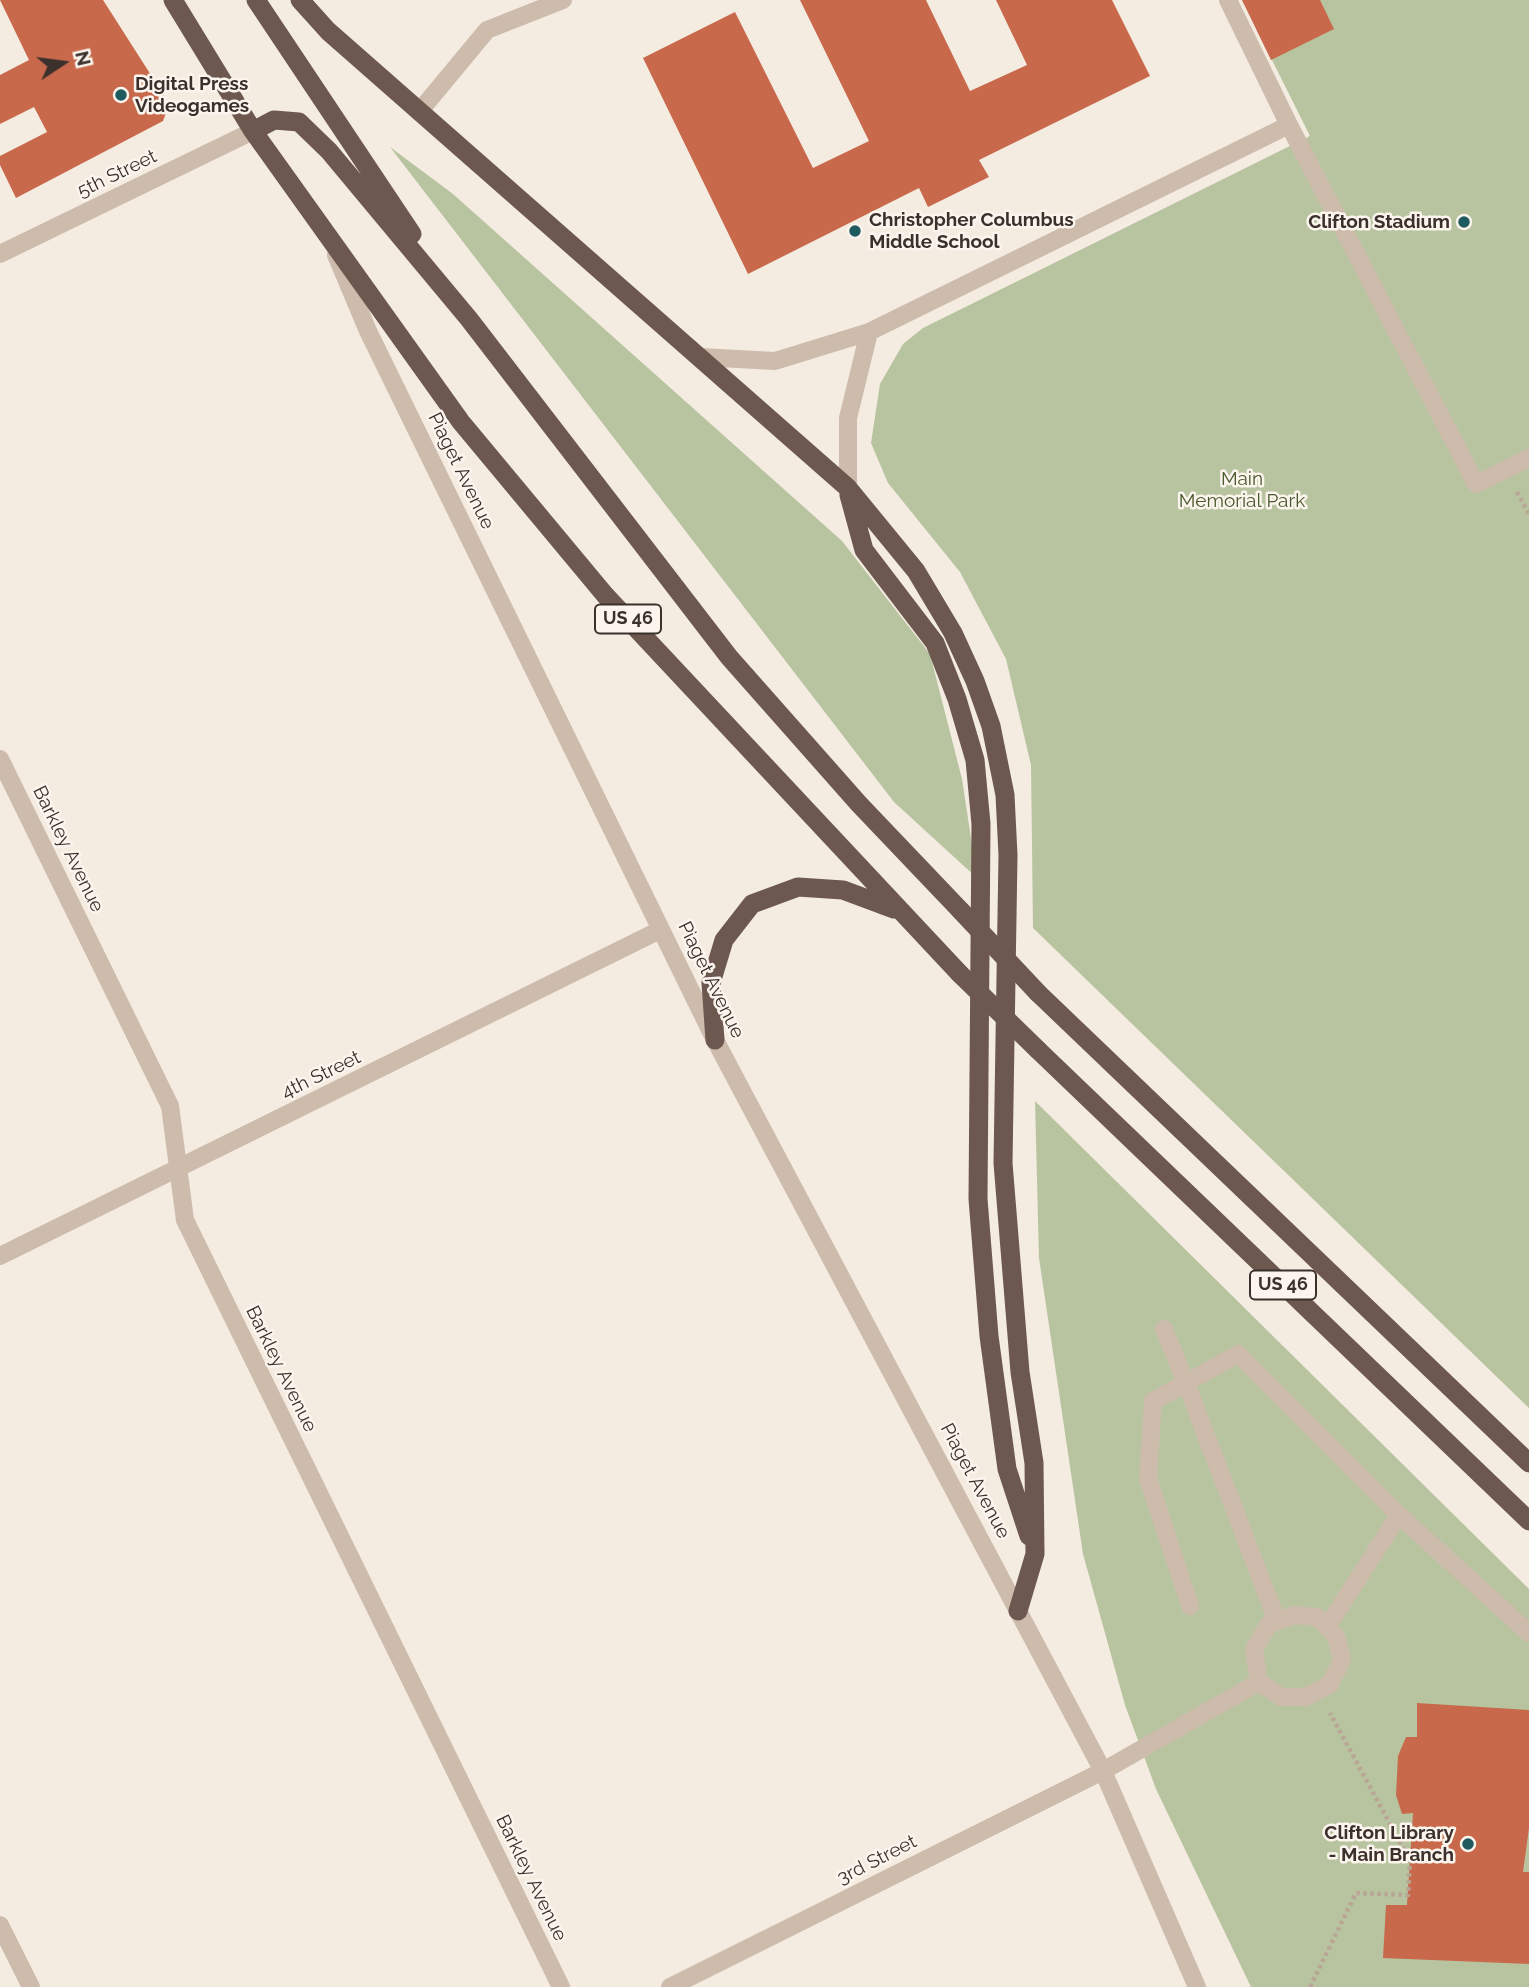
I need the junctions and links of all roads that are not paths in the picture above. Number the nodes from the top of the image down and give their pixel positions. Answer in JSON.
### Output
{"nodes":[{"id":1,"x":173,"y":0,"type":"edge"},
{"id":2,"x":256,"y":0,"type":"edge"},
{"id":3,"x":300,"y":0,"type":"edge"},
{"id":4,"x":564,"y":0,"type":"edge"},
{"id":5,"x":1228,"y":0,"type":"edge"},
{"id":6,"x":419,"y":112,"type":"junction"},
{"id":7,"x":1289,"y":125,"type":"junction"},
{"id":8,"x":253,"y":131,"type":"junction"},
{"id":9,"x":328,"y":236,"type":"junction"},
{"id":10,"x":0,"y":254,"type":"edge"},
{"id":11,"x":469,"y":319,"type":"junction"},
{"id":12,"x":869,"y":332,"type":"junction"},
{"id":13,"x":700,"y":357,"type":"junction"},
{"id":14,"x":1529,"y":457,"type":"edge"},
{"id":15,"x":848,"y":488,"type":"junction"},
{"id":16,"x":0,"y":759,"type":"edge"},
{"id":17,"x":898,"y":910,"type":"junction"},
{"id":18,"x":660,"y":930,"type":"junction"},
{"id":19,"x":715,"y":1040,"type":"junction"},
{"id":20,"x":178,"y":1169,"type":"junction"},
{"id":21,"x":0,"y":1256,"type":"edge"},
{"id":22,"x":1164,"y":1329,"type":"dead end"},
{"id":23,"x":1186,"y":1383,"type":"junction"},
{"id":24,"x":1529,"y":1463,"type":"edge"},
{"id":25,"x":1399,"y":1515,"type":"junction"},
{"id":26,"x":1529,"y":1521,"type":"edge"},
{"id":27,"x":1035,"y":1554,"type":"junction"},
{"id":28,"x":1190,"y":1606,"type":"dead end"},
{"id":29,"x":1018,"y":1611,"type":"junction"},
{"id":30,"x":1277,"y":1621,"type":"junction"},
{"id":31,"x":1327,"y":1627,"type":"junction"},
{"id":32,"x":1529,"y":1633,"type":"edge"},
{"id":33,"x":1259,"y":1682,"type":"junction"},
{"id":34,"x":1102,"y":1771,"type":"junction"},
{"id":35,"x":0,"y":1924,"type":"edge"},
{"id":36,"x":31,"y":1987,"type":"edge"},
{"id":37,"x":561,"y":1987,"type":"edge"},
{"id":38,"x":670,"y":1987,"type":"edge"},
{"id":39,"x":1197,"y":1987,"type":"edge"}],
"edges":[{"from":1,"to":8,"type":"highway","name":"Piaget Avenue","number":"US 46"},
{"from":2,"to":11,"type":"highway","number":"US 46"},
{"from":3,"to":6,"type":"highway"},
{"from":4,"to":6,"type":"street"},
{"from":5,"to":7,"type":"street"},
{"from":6,"to":13,"type":"highway"},
{"from":7,"to":12,"type":"street"},
{"from":7,"to":14,"type":"street"},
{"from":8,"to":9,"type":"highway","name":"Piaget Avenue","number":"US 46"},
{"from":8,"to":10,"type":"street","name":"5th Street"},
{"from":8,"to":11,"type":"highway"},
{"from":9,"to":17,"type":"highway","number":"US 46"},
{"from":9,"to":18,"type":"street","name":"Piaget Avenue"},
{"from":11,"to":24,"type":"highway","number":"US 46","bridge":true},
{"from":12,"to":13,"type":"street"},
{"from":12,"to":15,"type":"street"},
{"from":13,"to":15,"type":"highway"},
{"from":15,"to":27,"type":"highway"},
{"from":15,"to":27,"type":"highway"},
{"from":16,"to":20,"type":"street","name":"Barkley Avenue"},
{"from":17,"to":19,"type":"highway"},
{"from":17,"to":26,"type":"highway","number":"US 46","bridge":true},
{"from":18,"to":19,"type":"street","name":"Piaget Avenue"},
{"from":18,"to":20,"type":"street","name":"4th Street"},
{"from":19,"to":29,"type":"street","name":"Piaget Avenue"},
{"from":20,"to":21,"type":"street","name":"4th Street"},
{"from":20,"to":37,"type":"street","name":"Barkley Avenue"},
{"from":22,"to":23,"type":"street"},
{"from":23,"to":25,"type":"street"},
{"from":23,"to":28,"type":"street"},
{"from":23,"to":30,"type":"street"},
{"from":25,"to":31,"type":"street"},
{"from":25,"to":32,"type":"street"},
{"from":27,"to":29,"type":"highway"},
{"from":29,"to":34,"type":"street","name":"Piaget Avenue"},
{"from":30,"to":31,"type":"street"},
{"from":30,"to":33,"type":"street"},
{"from":31,"to":33,"type":"street"},
{"from":33,"to":34,"type":"street","name":"3rd Street"},
{"from":34,"to":38,"type":"street","name":"3rd Street"},
{"from":34,"to":39,"type":"street","name":"Piaget Avenue"},
{"from":35,"to":36,"type":"street"}]}
